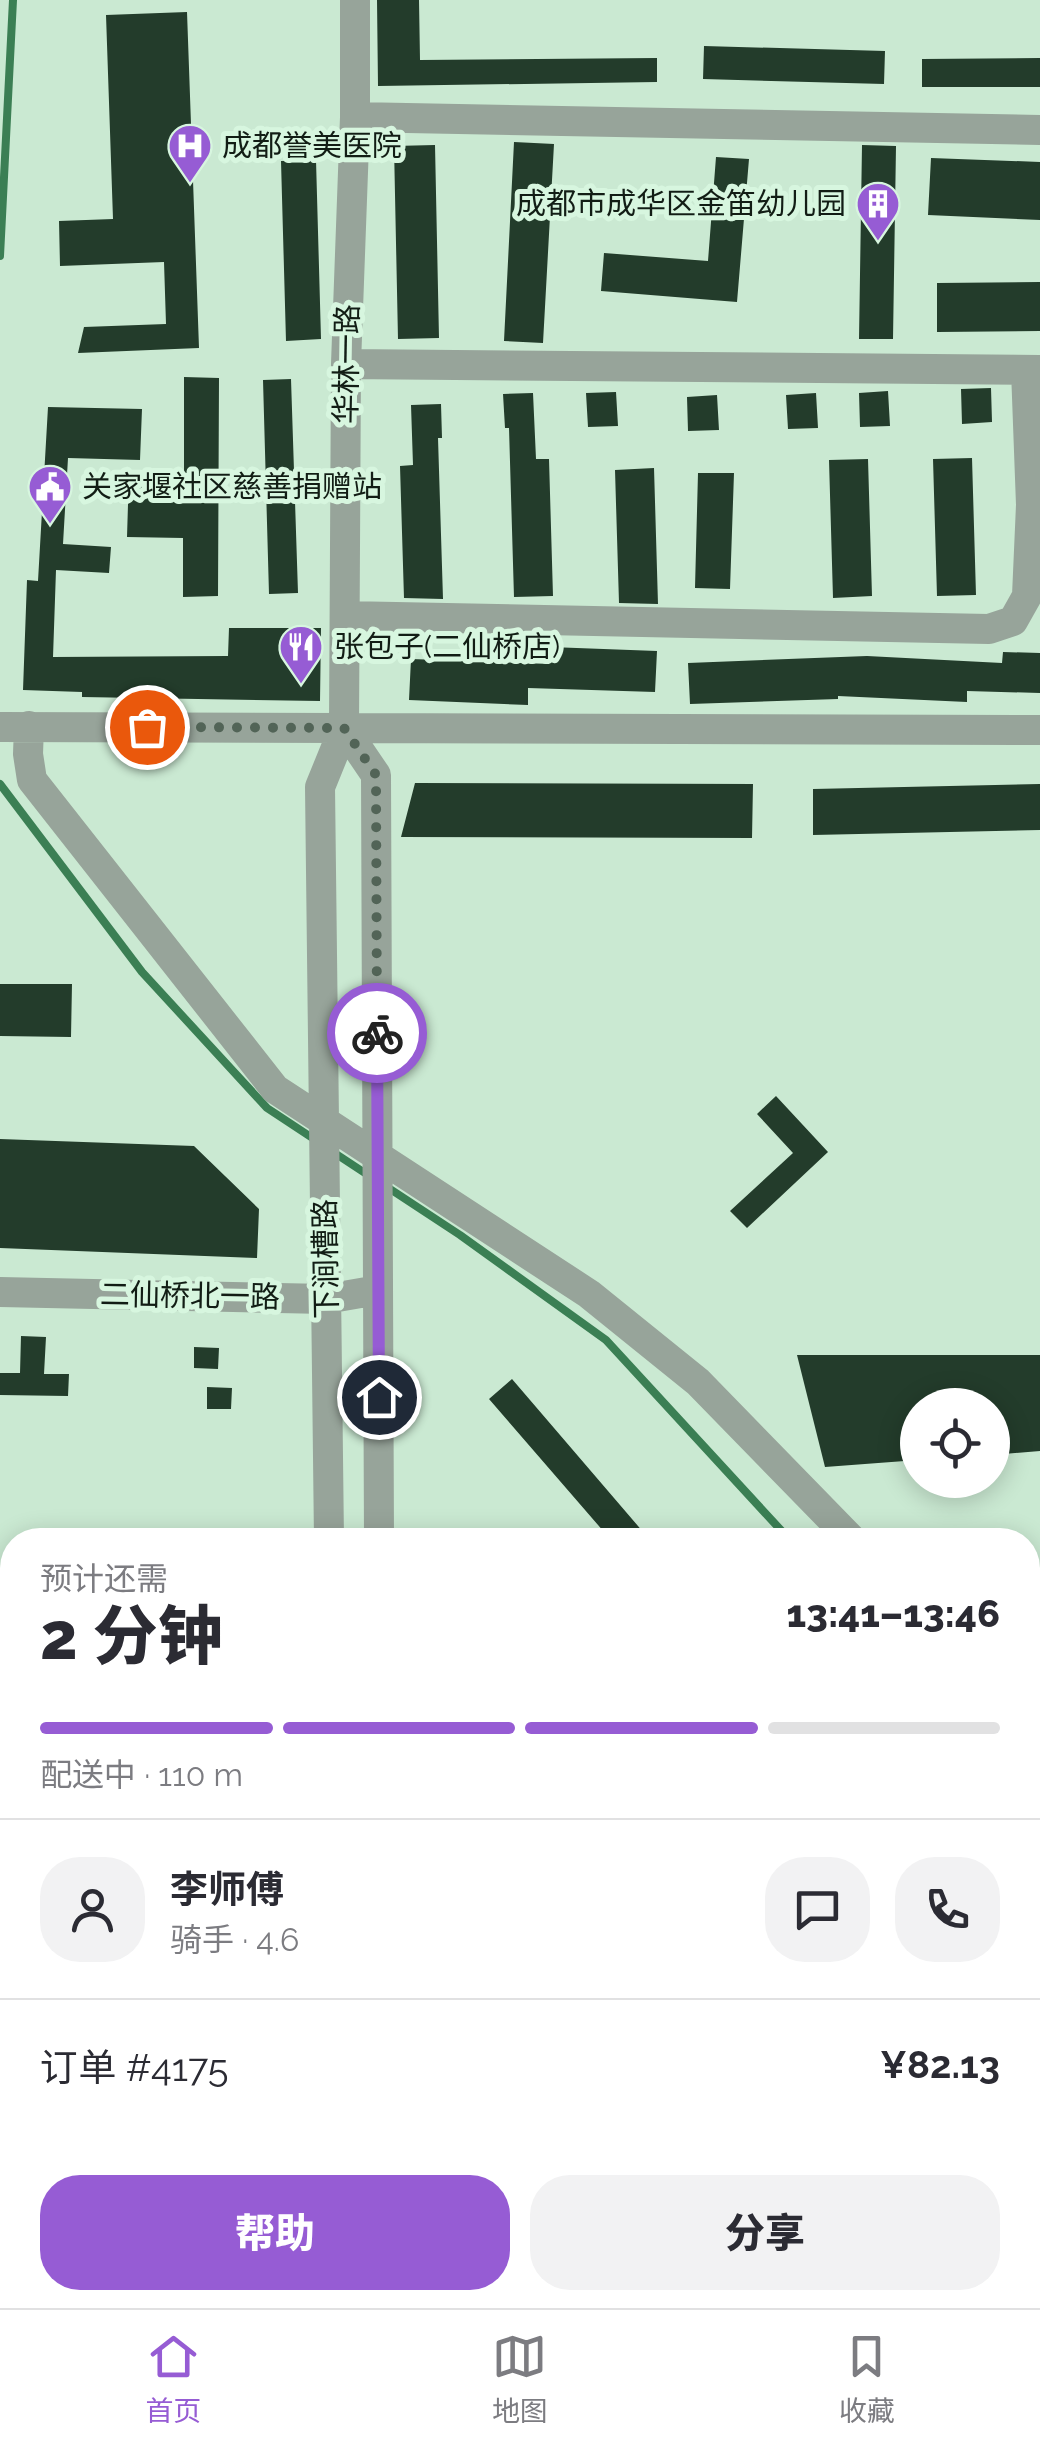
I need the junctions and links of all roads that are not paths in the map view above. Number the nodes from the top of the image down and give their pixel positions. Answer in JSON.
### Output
{"nodes":[{"id":1,"x":355,"y":0,"type":"edge"},
{"id":2,"x":356,"y":116,"type":"junction"},
{"id":3,"x":1040,"y":130,"type":"edge"},
{"id":4,"x":346,"y":364,"type":"junction"},
{"id":5,"x":1033,"y":370,"type":"edge"},
{"id":6,"x":344,"y":616,"type":"junction"},
{"id":7,"x":16,"y":726,"type":"edge"},
{"id":8,"x":344,"y":728,"type":"junction"},
{"id":9,"x":1040,"y":730,"type":"edge"},
{"id":10,"x":324,"y":1138,"type":"junction"},
{"id":11,"x":378,"y":1173,"type":"junction"},
{"id":12,"x":378,"y":1290,"type":"junction"},
{"id":13,"x":0,"y":1292,"type":"edge"},
{"id":14,"x":326,"y":1299,"type":"junction"},
{"id":15,"x":330,"y":1528,"type":"edge"},
{"id":16,"x":380,"y":1528,"type":"edge"},
{"id":17,"x":840,"y":1528,"type":"edge"}],
"edges":[{"from":1,"to":2,"type":"street","name":"华林一路"},
{"from":2,"to":3,"type":"street"},
{"from":2,"to":4,"type":"street","name":"华林一路"},
{"from":4,"to":5,"type":"street"},
{"from":4,"to":6,"type":"street","name":"华林一路"},
{"from":5,"to":6,"type":"street"},
{"from":6,"to":8,"type":"street","name":"华林一路"},
{"from":7,"to":8,"type":"street"},
{"from":7,"to":10,"type":"street"},
{"from":8,"to":9,"type":"street"},
{"from":8,"to":10,"type":"street","name":"下涧槽路"},
{"from":8,"to":11,"type":"street","name":"下涧槽路"},
{"from":10,"to":11,"type":"street"},
{"from":10,"to":14,"type":"street","name":"下涧槽路"},
{"from":11,"to":12,"type":"street","name":"下涧槽路"},
{"from":11,"to":17,"type":"street"},
{"from":12,"to":14,"type":"street","name":"二仙桥北一路"},
{"from":12,"to":16,"type":"street","name":"下涧槽路"},
{"from":13,"to":14,"type":"street","name":"二仙桥北一路"},
{"from":14,"to":15,"type":"street","name":"下涧槽路"}]}
